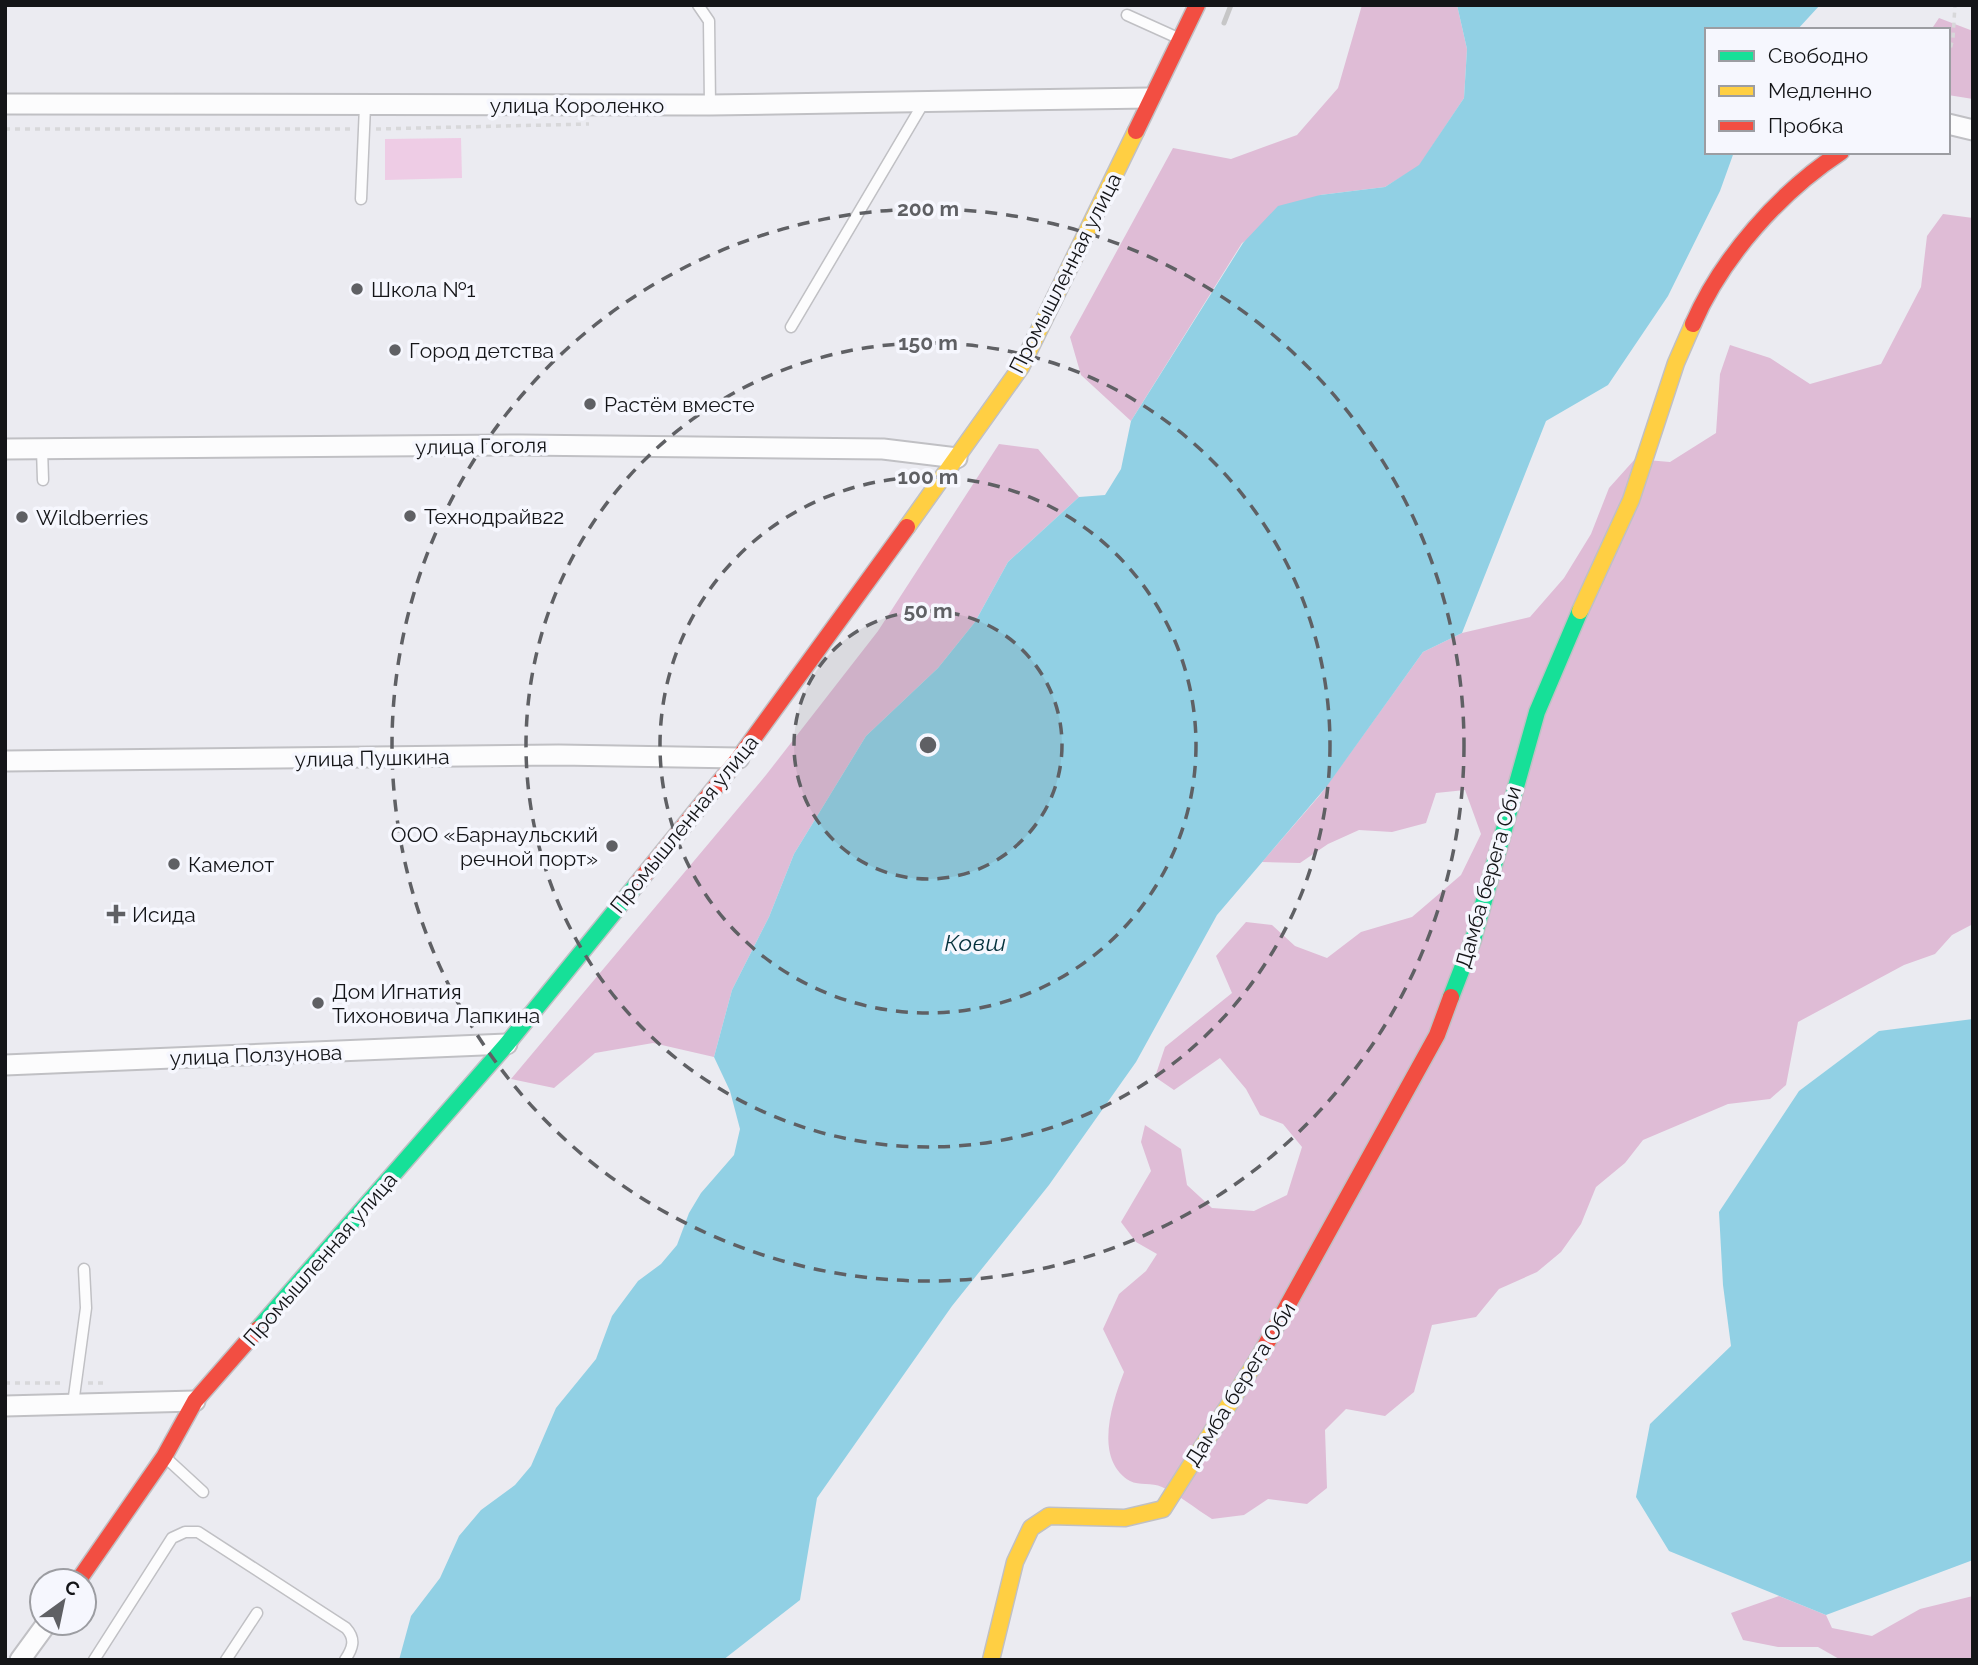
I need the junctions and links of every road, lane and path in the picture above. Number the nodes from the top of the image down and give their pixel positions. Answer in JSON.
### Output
{"nodes":[{"id":1,"x":698,"y":5,"type":"edge"},
{"id":2,"x":1197,"y":5,"type":"edge"},
{"id":3,"x":1955,"y":5,"type":"edge"},
{"id":4,"x":1127,"y":15,"type":"dead end"},
{"id":5,"x":1180,"y":38,"type":"junction"},
{"id":6,"x":1950,"y":51,"type":"edge"},
{"id":7,"x":1149,"y":98,"type":"junction"},
{"id":8,"x":924,"y":102,"type":"junction"},
{"id":9,"x":5,"y":104,"type":"edge"},
{"id":10,"x":710,"y":105,"type":"junction"},
{"id":11,"x":365,"y":106,"type":"junction"},
{"id":12,"x":593,"y":123,"type":"dead end"},
{"id":13,"x":1950,"y":125,"type":"edge"},
{"id":14,"x":5,"y":129,"type":"edge"},
{"id":15,"x":363,"y":129,"type":"junction"},
{"id":16,"x":1973,"y":131,"type":"edge"},
{"id":17,"x":1838,"y":154,"type":"edge"},
{"id":18,"x":361,"y":199,"type":"dead end"},
{"id":19,"x":791,"y":327,"type":"dead end"},
{"id":20,"x":5,"y":449,"type":"edge"},
{"id":21,"x":42,"y":449,"type":"junction"},
{"id":22,"x":957,"y":458,"type":"junction"},
{"id":23,"x":43,"y":480,"type":"dead end"},
{"id":24,"x":738,"y":758,"type":"junction"},
{"id":25,"x":5,"y":761,"type":"edge"},
{"id":26,"x":507,"y":1044,"type":"junction"},
{"id":27,"x":5,"y":1065,"type":"edge"},
{"id":28,"x":84,"y":1269,"type":"dead end"},
{"id":29,"x":5,"y":1383,"type":"edge"},
{"id":30,"x":75,"y":1383,"type":"junction"},
{"id":31,"x":116,"y":1383,"type":"dead end"},
{"id":32,"x":195,"y":1401,"type":"junction"},
{"id":33,"x":73,"y":1404,"type":"junction"},
{"id":34,"x":5,"y":1406,"type":"edge"},
{"id":35,"x":164,"y":1457,"type":"junction"},
{"id":36,"x":203,"y":1492,"type":"dead end"},
{"id":37,"x":88,"y":1567,"type":"edge"},
{"id":38,"x":257,"y":1613,"type":"dead end"},
{"id":39,"x":37,"y":1637,"type":"edge"},
{"id":40,"x":20,"y":1660,"type":"edge"},
{"id":41,"x":94,"y":1660,"type":"edge"},
{"id":42,"x":226,"y":1660,"type":"edge"},
{"id":43,"x":345,"y":1660,"type":"edge"},
{"id":44,"x":991,"y":1660,"type":"edge"}],
"edges":[{"from":1,"to":10,"type":"lane"},
{"from":2,"to":5,"type":"street","name":"Промышленная улица"},
{"from":3,"to":6,"type":"path"},
{"from":4,"to":5,"type":"lane"},
{"from":5,"to":7,"type":"street","name":"Промышленная улица"},
{"from":7,"to":8,"type":"street","name":"улица Короленко"},
{"from":7,"to":22,"type":"street","name":"Промышленная улица"},
{"from":8,"to":10,"type":"street","name":"улица Короленко"},
{"from":8,"to":19,"type":"lane"},
{"from":9,"to":11,"type":"street","name":"улица Короленко"},
{"from":10,"to":11,"type":"street","name":"улица Короленко"},
{"from":11,"to":15,"type":"lane"},
{"from":12,"to":15,"type":"path"},
{"from":13,"to":16,"type":"street"},
{"from":14,"to":15,"type":"path"},
{"from":15,"to":18,"type":"lane"},
{"from":17,"to":44,"type":"street","name":"Дамба берега Оби"},
{"from":20,"to":21,"type":"street","name":"улица Гоголя"},
{"from":21,"to":22,"type":"street","name":"улица Гоголя"},
{"from":21,"to":23,"type":"lane"},
{"from":22,"to":24,"type":"street","name":"Промышленная улица"},
{"from":24,"to":25,"type":"street","name":"улица Пушкина"},
{"from":24,"to":26,"type":"street","name":"Промышленная улица"},
{"from":26,"to":27,"type":"street","name":"улица Ползунова"},
{"from":26,"to":32,"type":"street","name":"Промышленная улица"},
{"from":28,"to":30,"type":"lane"},
{"from":29,"to":30,"type":"path"},
{"from":30,"to":31,"type":"path"},
{"from":30,"to":33,"type":"lane"},
{"from":32,"to":33,"type":"street"},
{"from":32,"to":35,"type":"street","name":"Промышленная улица"},
{"from":33,"to":34,"type":"street"},
{"from":35,"to":36,"type":"lane"},
{"from":35,"to":37,"type":"street","name":"Промышленная улица"},
{"from":38,"to":42,"type":"lane"},
{"from":39,"to":40,"type":"street"},
{"from":41,"to":43,"type":"lane"}]}
